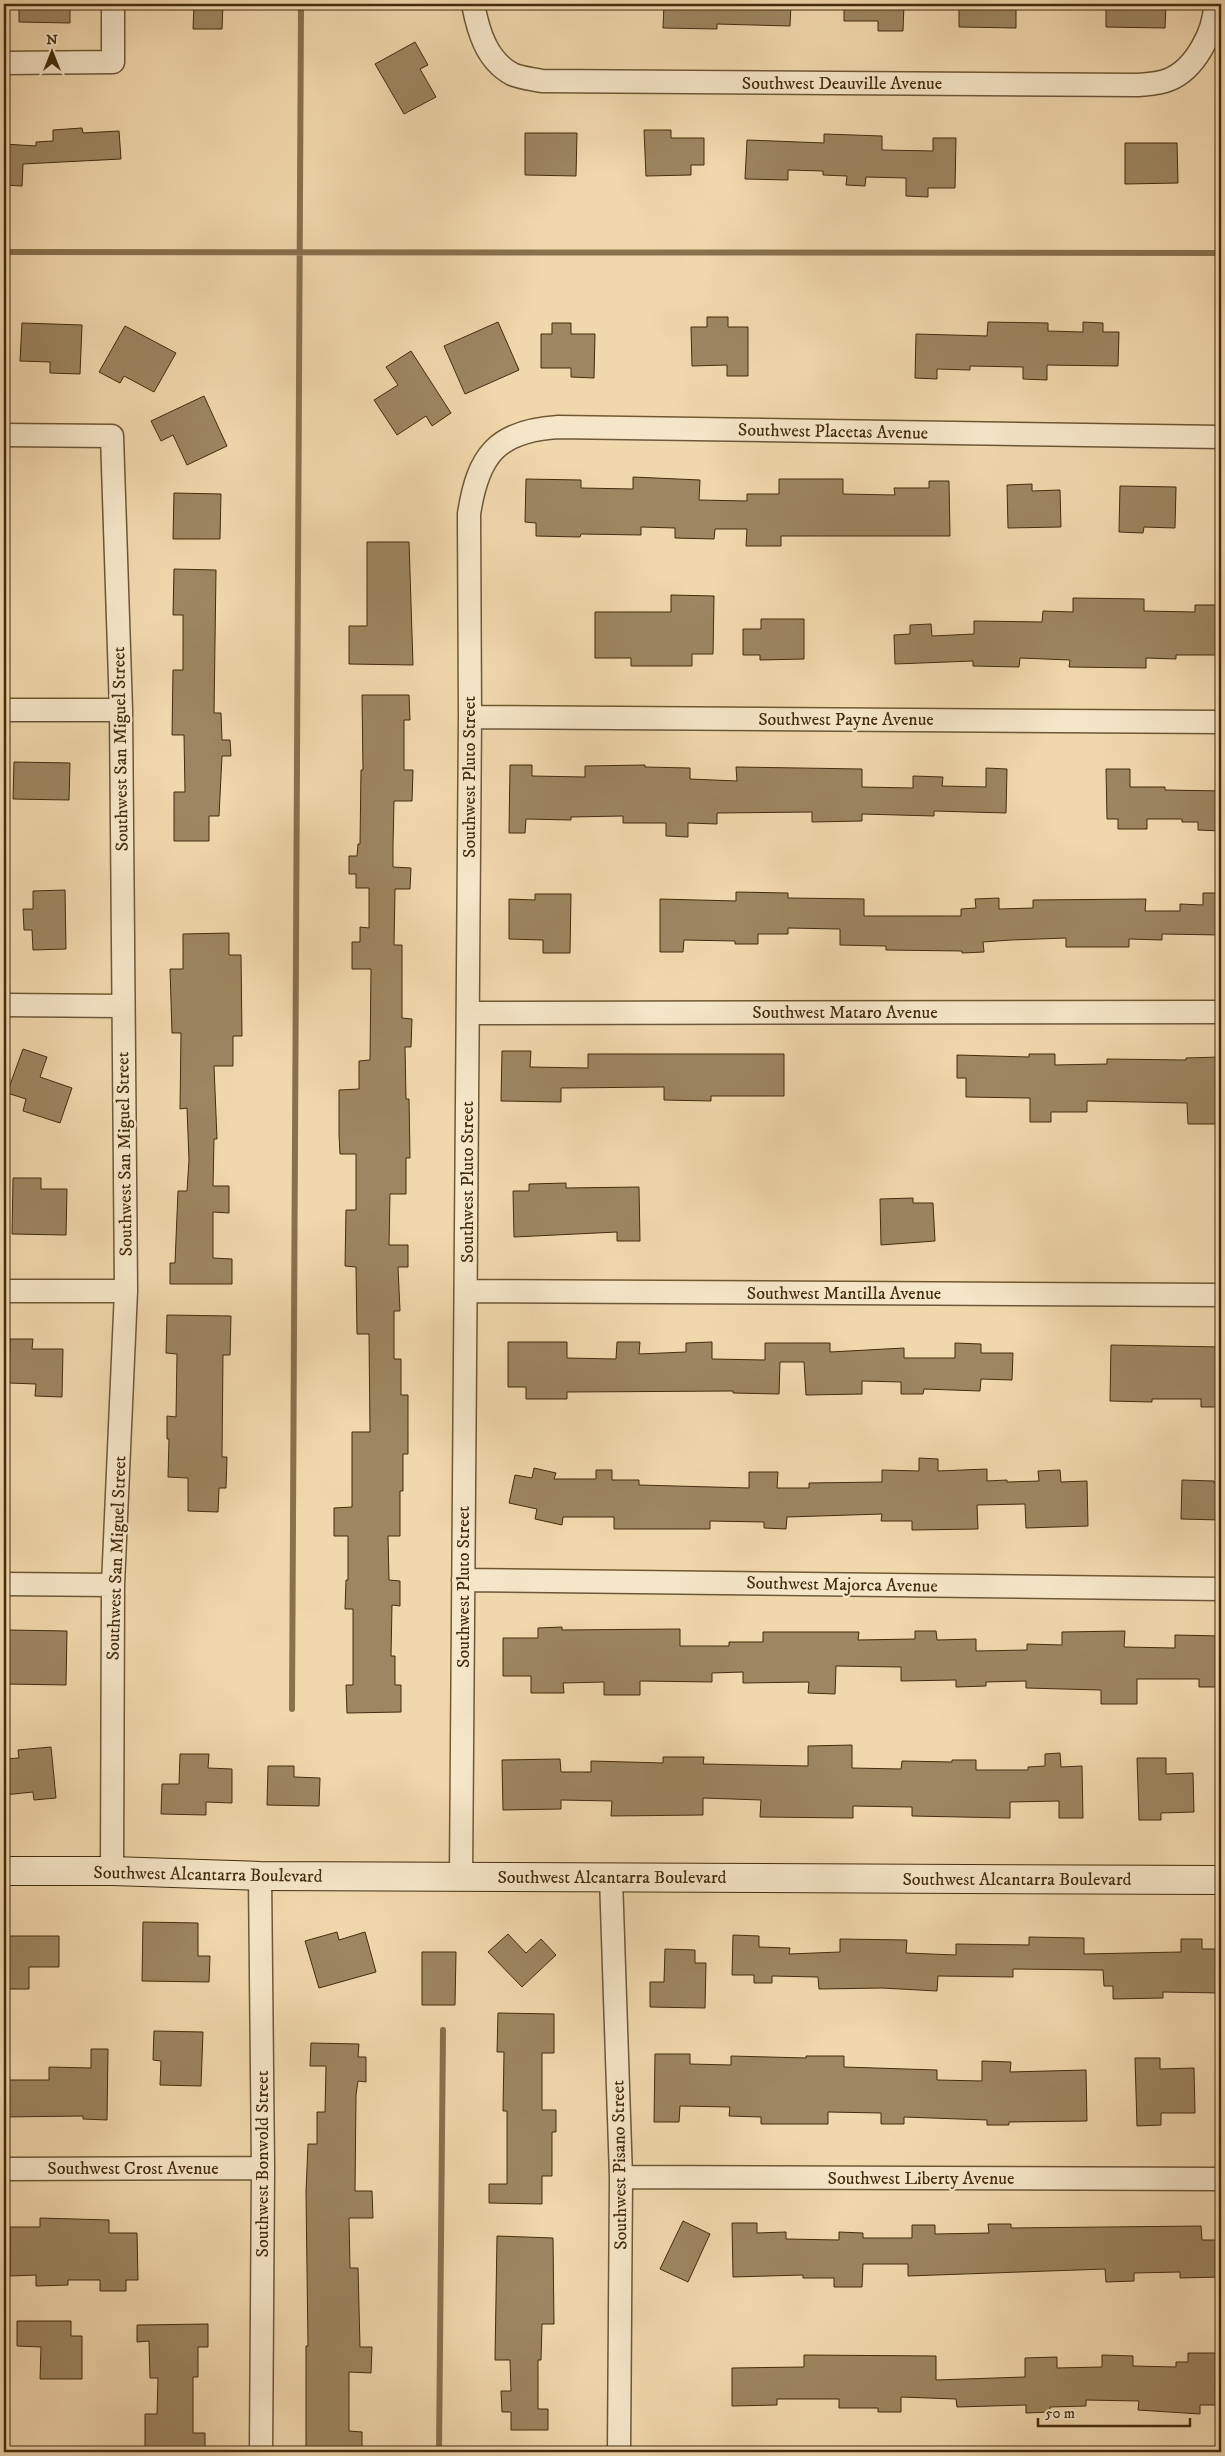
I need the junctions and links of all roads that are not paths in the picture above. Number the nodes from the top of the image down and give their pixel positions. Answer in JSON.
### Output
{"nodes":[{"id":1,"x":113,"y":4,"type":"edge"},
{"id":2,"x":473,"y":4,"type":"edge"},
{"id":3,"x":1215,"y":4,"type":"edge"},
{"id":4,"x":4,"y":63,"type":"edge"},
{"id":5,"x":4,"y":435,"type":"edge"},
{"id":6,"x":1221,"y":437,"type":"edge"},
{"id":7,"x":473,"y":488,"type":"joint"},
{"id":8,"x":4,"y":710,"type":"edge"},
{"id":9,"x":121,"y":710,"type":"junction"},
{"id":10,"x":470,"y":717,"type":"junction"},
{"id":11,"x":1221,"y":722,"type":"edge"},
{"id":12,"x":4,"y":1005,"type":"edge"},
{"id":13,"x":122,"y":1006,"type":"junction"},
{"id":14,"x":1221,"y":1012,"type":"edge"},
{"id":15,"x":468,"y":1013,"type":"junction"},
{"id":16,"x":4,"y":1291,"type":"edge"},
{"id":17,"x":126,"y":1291,"type":"junction"},
{"id":18,"x":466,"y":1291,"type":"junction"},
{"id":19,"x":1221,"y":1295,"type":"edge"},
{"id":20,"x":463,"y":1580,"type":"junction"},
{"id":21,"x":4,"y":1584,"type":"edge"},
{"id":22,"x":113,"y":1585,"type":"junction"},
{"id":23,"x":1221,"y":1589,"type":"edge"},
{"id":24,"x":4,"y":1871,"type":"edge"},
{"id":25,"x":112,"y":1871,"type":"junction"},
{"id":26,"x":260,"y":1876,"type":"junction"},
{"id":27,"x":461,"y":1876,"type":"junction"},
{"id":28,"x":611,"y":1878,"type":"junction"},
{"id":29,"x":1221,"y":1880,"type":"edge"},
{"id":30,"x":263,"y":2168,"type":"junction"},
{"id":31,"x":4,"y":2169,"type":"edge"},
{"id":32,"x":621,"y":2177,"type":"junction"},
{"id":33,"x":1221,"y":2178,"type":"edge"},
{"id":34,"x":261,"y":2452,"type":"edge"},
{"id":35,"x":619,"y":2452,"type":"edge"}],
"edges":[{"from":1,"to":4,"type":"street"},
{"from":2,"to":3,"type":"street","name":"Southwest Deauville Avenue"},
{"from":5,"to":9,"type":"street","name":"Southwest San Miguel Street"},
{"from":6,"to":7,"type":"street","name":"Southwest Placetas Avenue"},
{"from":7,"to":10,"type":"street","name":"Southwest Pluto Street"},
{"from":8,"to":9,"type":"street"},
{"from":9,"to":13,"type":"street","name":"Southwest San Miguel Street"},
{"from":10,"to":11,"type":"street","name":"Southwest Payne Avenue"},
{"from":10,"to":15,"type":"street","name":"Southwest Pluto Street"},
{"from":12,"to":13,"type":"street"},
{"from":13,"to":17,"type":"street","name":"Southwest San Miguel Street"},
{"from":14,"to":15,"type":"street","name":"Southwest Mataro Avenue"},
{"from":15,"to":18,"type":"street","name":"Southwest Pluto Street"},
{"from":16,"to":17,"type":"street"},
{"from":17,"to":22,"type":"street","name":"Southwest San Miguel Street"},
{"from":18,"to":19,"type":"street","name":"Southwest Mantilla Avenue"},
{"from":18,"to":20,"type":"street","name":"Southwest Pluto Street"},
{"from":20,"to":23,"type":"street","name":"Southwest Majorca Avenue"},
{"from":20,"to":27,"type":"street","name":"Southwest Pluto Street"},
{"from":21,"to":22,"type":"street"},
{"from":22,"to":25,"type":"street","name":"Southwest San Miguel Street"},
{"from":24,"to":25,"type":"street","name":"Southwest Alcantarra Boulevard"},
{"from":25,"to":26,"type":"street","name":"Southwest Alcantarra Boulevard"},
{"from":26,"to":27,"type":"street","name":"Southwest Alcantarra Boulevard"},
{"from":26,"to":30,"type":"street","name":"Southwest Bonwold Street"},
{"from":27,"to":28,"type":"street","name":"Southwest Alcantarra Boulevard"},
{"from":28,"to":29,"type":"street","name":"Southwest Alcantarra Boulevard"},
{"from":28,"to":32,"type":"street","name":"Southwest Pisano Street"},
{"from":30,"to":31,"type":"street","name":"Southwest Crost Avenue"},
{"from":30,"to":34,"type":"street","name":"Southwest Bonwold Street"},
{"from":32,"to":33,"type":"street","name":"Southwest Liberty Avenue"},
{"from":32,"to":35,"type":"street","name":"Southwest Pisano Street"}]}
